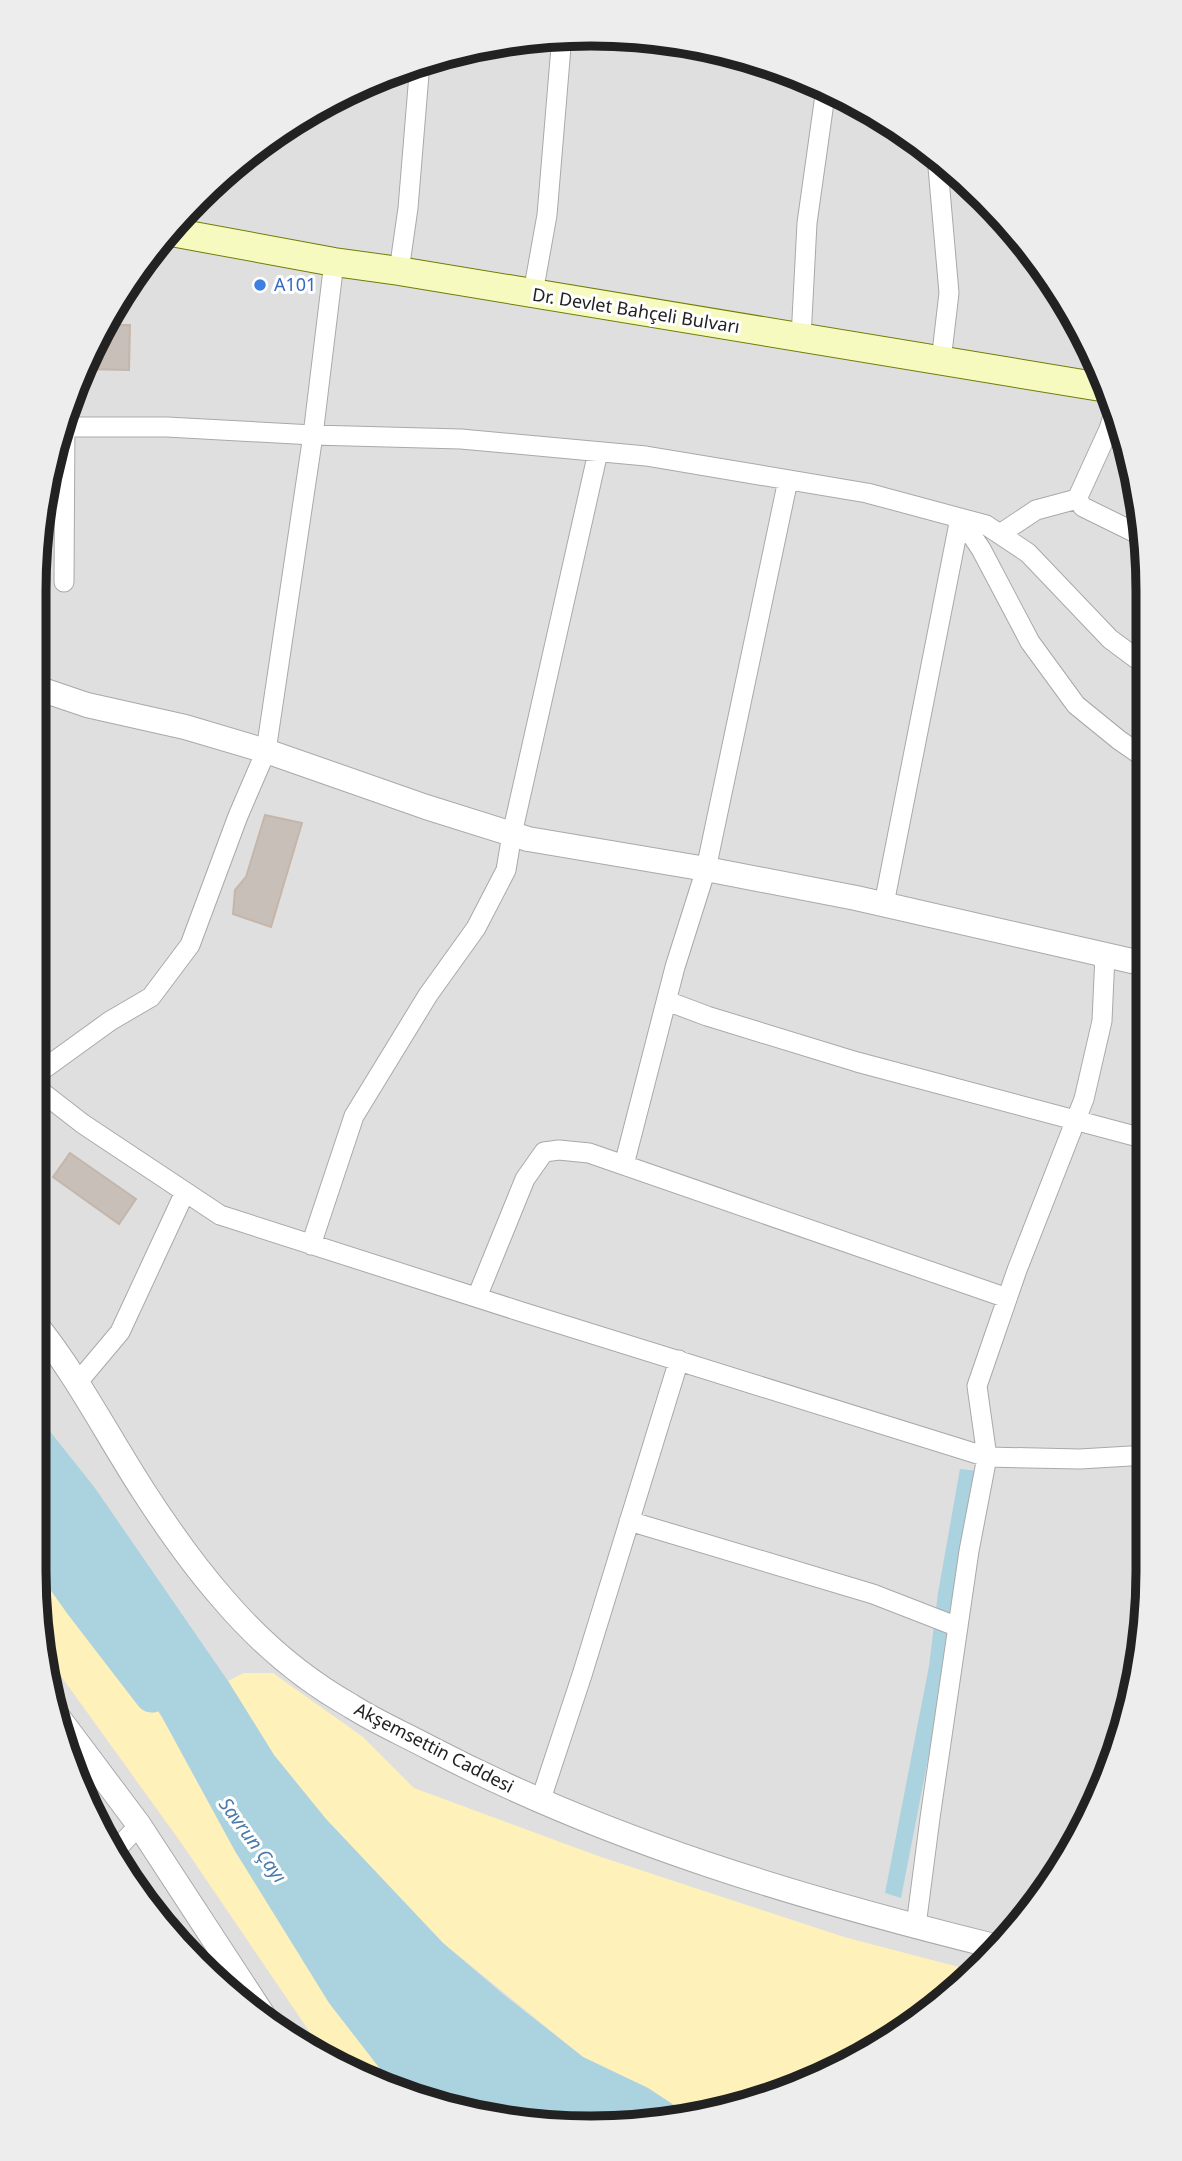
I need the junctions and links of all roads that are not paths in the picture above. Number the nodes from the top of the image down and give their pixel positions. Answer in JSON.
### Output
{"nodes":[{"id":1,"x":561,"y":47,"type":"edge"},
{"id":2,"x":419,"y":73,"type":"edge"},
{"id":3,"x":825,"y":98,"type":"edge"},
{"id":4,"x":938,"y":171,"type":"edge"},
{"id":5,"x":178,"y":234,"type":"edge"},
{"id":6,"x":334,"y":262,"type":"junction"},
{"id":7,"x":398,"y":271,"type":"junction"},
{"id":8,"x":533,"y":293,"type":"junction"},
{"id":9,"x":801,"y":338,"type":"junction"},
{"id":10,"x":941,"y":361,"type":"junction"},
{"id":11,"x":1097,"y":386,"type":"edge"},
{"id":12,"x":72,"y":423,"type":"edge"},
{"id":13,"x":1110,"y":424,"type":"edge"},
{"id":14,"x":313,"y":435,"type":"junction"},
{"id":15,"x":598,"y":452,"type":"junction"},
{"id":16,"x":63,"y":454,"type":"edge"},
{"id":17,"x":788,"y":480,"type":"junction"},
{"id":18,"x":1077,"y":499,"type":"junction"},
{"id":19,"x":960,"y":518,"type":"junction"},
{"id":20,"x":1133,"y":532,"type":"edge"},
{"id":21,"x":1000,"y":534,"type":"junction"},
{"id":22,"x":64,"y":582,"type":"dead end"},
{"id":23,"x":1136,"y":659,"type":"edge"},
{"id":24,"x":46,"y":691,"type":"edge"},
{"id":25,"x":266,"y":751,"type":"junction"},
{"id":26,"x":1136,"y":752,"type":"edge"},
{"id":27,"x":512,"y":834,"type":"junction"},
{"id":28,"x":706,"y":869,"type":"junction"},
{"id":29,"x":884,"y":904,"type":"junction"},
{"id":30,"x":1105,"y":955,"type":"junction"},
{"id":31,"x":1136,"y":962,"type":"edge"},
{"id":32,"x":667,"y":1001,"type":"junction"},
{"id":33,"x":46,"y":1067,"type":"edge"},
{"id":34,"x":46,"y":1095,"type":"edge"},
{"id":35,"x":1076,"y":1119,"type":"junction"},
{"id":36,"x":1136,"y":1136,"type":"edge"},
{"id":37,"x":624,"y":1165,"type":"junction"},
{"id":38,"x":185,"y":1192,"type":"junction"},
{"id":39,"x":311,"y":1245,"type":"junction"},
{"id":40,"x":477,"y":1297,"type":"junction"},
{"id":41,"x":1007,"y":1298,"type":"junction"},
{"id":42,"x":46,"y":1338,"type":"edge"},
{"id":43,"x":679,"y":1360,"type":"junction"},
{"id":44,"x":78,"y":1382,"type":"junction"},
{"id":45,"x":1136,"y":1456,"type":"edge"},
{"id":46,"x":988,"y":1457,"type":"junction"},
{"id":47,"x":629,"y":1521,"type":"junction"},
{"id":48,"x":958,"y":1627,"type":"junction"},
{"id":49,"x":74,"y":1744,"type":"edge"},
{"id":50,"x":540,"y":1802,"type":"junction"},
{"id":51,"x":139,"y":1825,"type":"junction"},
{"id":52,"x":121,"y":1846,"type":"edge"},
{"id":53,"x":916,"y":1926,"type":"junction"},
{"id":54,"x":988,"y":1944,"type":"edge"},
{"id":55,"x":251,"y":1996,"type":"edge"}],
"edges":[{"from":1,"to":8,"type":"street"},
{"from":2,"to":7,"type":"street"},
{"from":3,"to":9,"type":"street"},
{"from":4,"to":10,"type":"street"},
{"from":5,"to":6,"type":"main road","name":"Dr. Devlet Bahçeli Bulvarı"},
{"from":6,"to":7,"type":"main road","name":"Dr. Devlet Bahçeli Bulvarı"},
{"from":6,"to":14,"type":"street"},
{"from":7,"to":8,"type":"main road","name":"Dr. Devlet Bahçeli Bulvarı"},
{"from":8,"to":9,"type":"main road","name":"Dr. Devlet Bahçeli Bulvarı"},
{"from":9,"to":10,"type":"main road","name":"Dr. Devlet Bahçeli Bulvarı"},
{"from":10,"to":11,"type":"main road","name":"Dr. Devlet Bahçeli Bulvarı"},
{"from":12,"to":14,"type":"street"},
{"from":13,"to":18,"type":"street"},
{"from":14,"to":15,"type":"street"},
{"from":14,"to":25,"type":"street"},
{"from":15,"to":17,"type":"street"},
{"from":15,"to":27,"type":"street"},
{"from":16,"to":22,"type":"street"},
{"from":17,"to":19,"type":"street"},
{"from":17,"to":28,"type":"street"},
{"from":18,"to":20,"type":"street"},
{"from":18,"to":21,"type":"street"},
{"from":19,"to":21,"type":"street"},
{"from":19,"to":26,"type":"street"},
{"from":19,"to":29,"type":"street"},
{"from":21,"to":23,"type":"street"},
{"from":24,"to":25,"type":"street"},
{"from":25,"to":27,"type":"street"},
{"from":25,"to":33,"type":"street"},
{"from":27,"to":28,"type":"street"},
{"from":27,"to":39,"type":"street"},
{"from":28,"to":29,"type":"street"},
{"from":28,"to":32,"type":"street"},
{"from":29,"to":30,"type":"street"},
{"from":30,"to":31,"type":"street"},
{"from":30,"to":35,"type":"street"},
{"from":32,"to":35,"type":"street"},
{"from":32,"to":37,"type":"street"},
{"from":34,"to":38,"type":"street"},
{"from":35,"to":36,"type":"street"},
{"from":35,"to":41,"type":"street"},
{"from":37,"to":40,"type":"street"},
{"from":37,"to":41,"type":"street"},
{"from":38,"to":39,"type":"street"},
{"from":38,"to":44,"type":"street"},
{"from":39,"to":40,"type":"street"},
{"from":40,"to":43,"type":"street"},
{"from":41,"to":46,"type":"street"},
{"from":42,"to":44,"type":"street","name":"Akşemsettin Caddesi"},
{"from":43,"to":46,"type":"street"},
{"from":43,"to":47,"type":"street"},
{"from":44,"to":50,"type":"street","name":"Akşemsettin Caddesi"},
{"from":45,"to":46,"type":"street"},
{"from":46,"to":48,"type":"street"},
{"from":47,"to":48,"type":"street"},
{"from":47,"to":50,"type":"street"},
{"from":48,"to":53,"type":"street"},
{"from":49,"to":51,"type":"street"},
{"from":50,"to":53,"type":"street","name":"Akşemsettin Caddesi"},
{"from":51,"to":52,"type":"street"},
{"from":51,"to":55,"type":"street"},
{"from":53,"to":54,"type":"street","name":"Akşemsettin Caddesi"}]}
